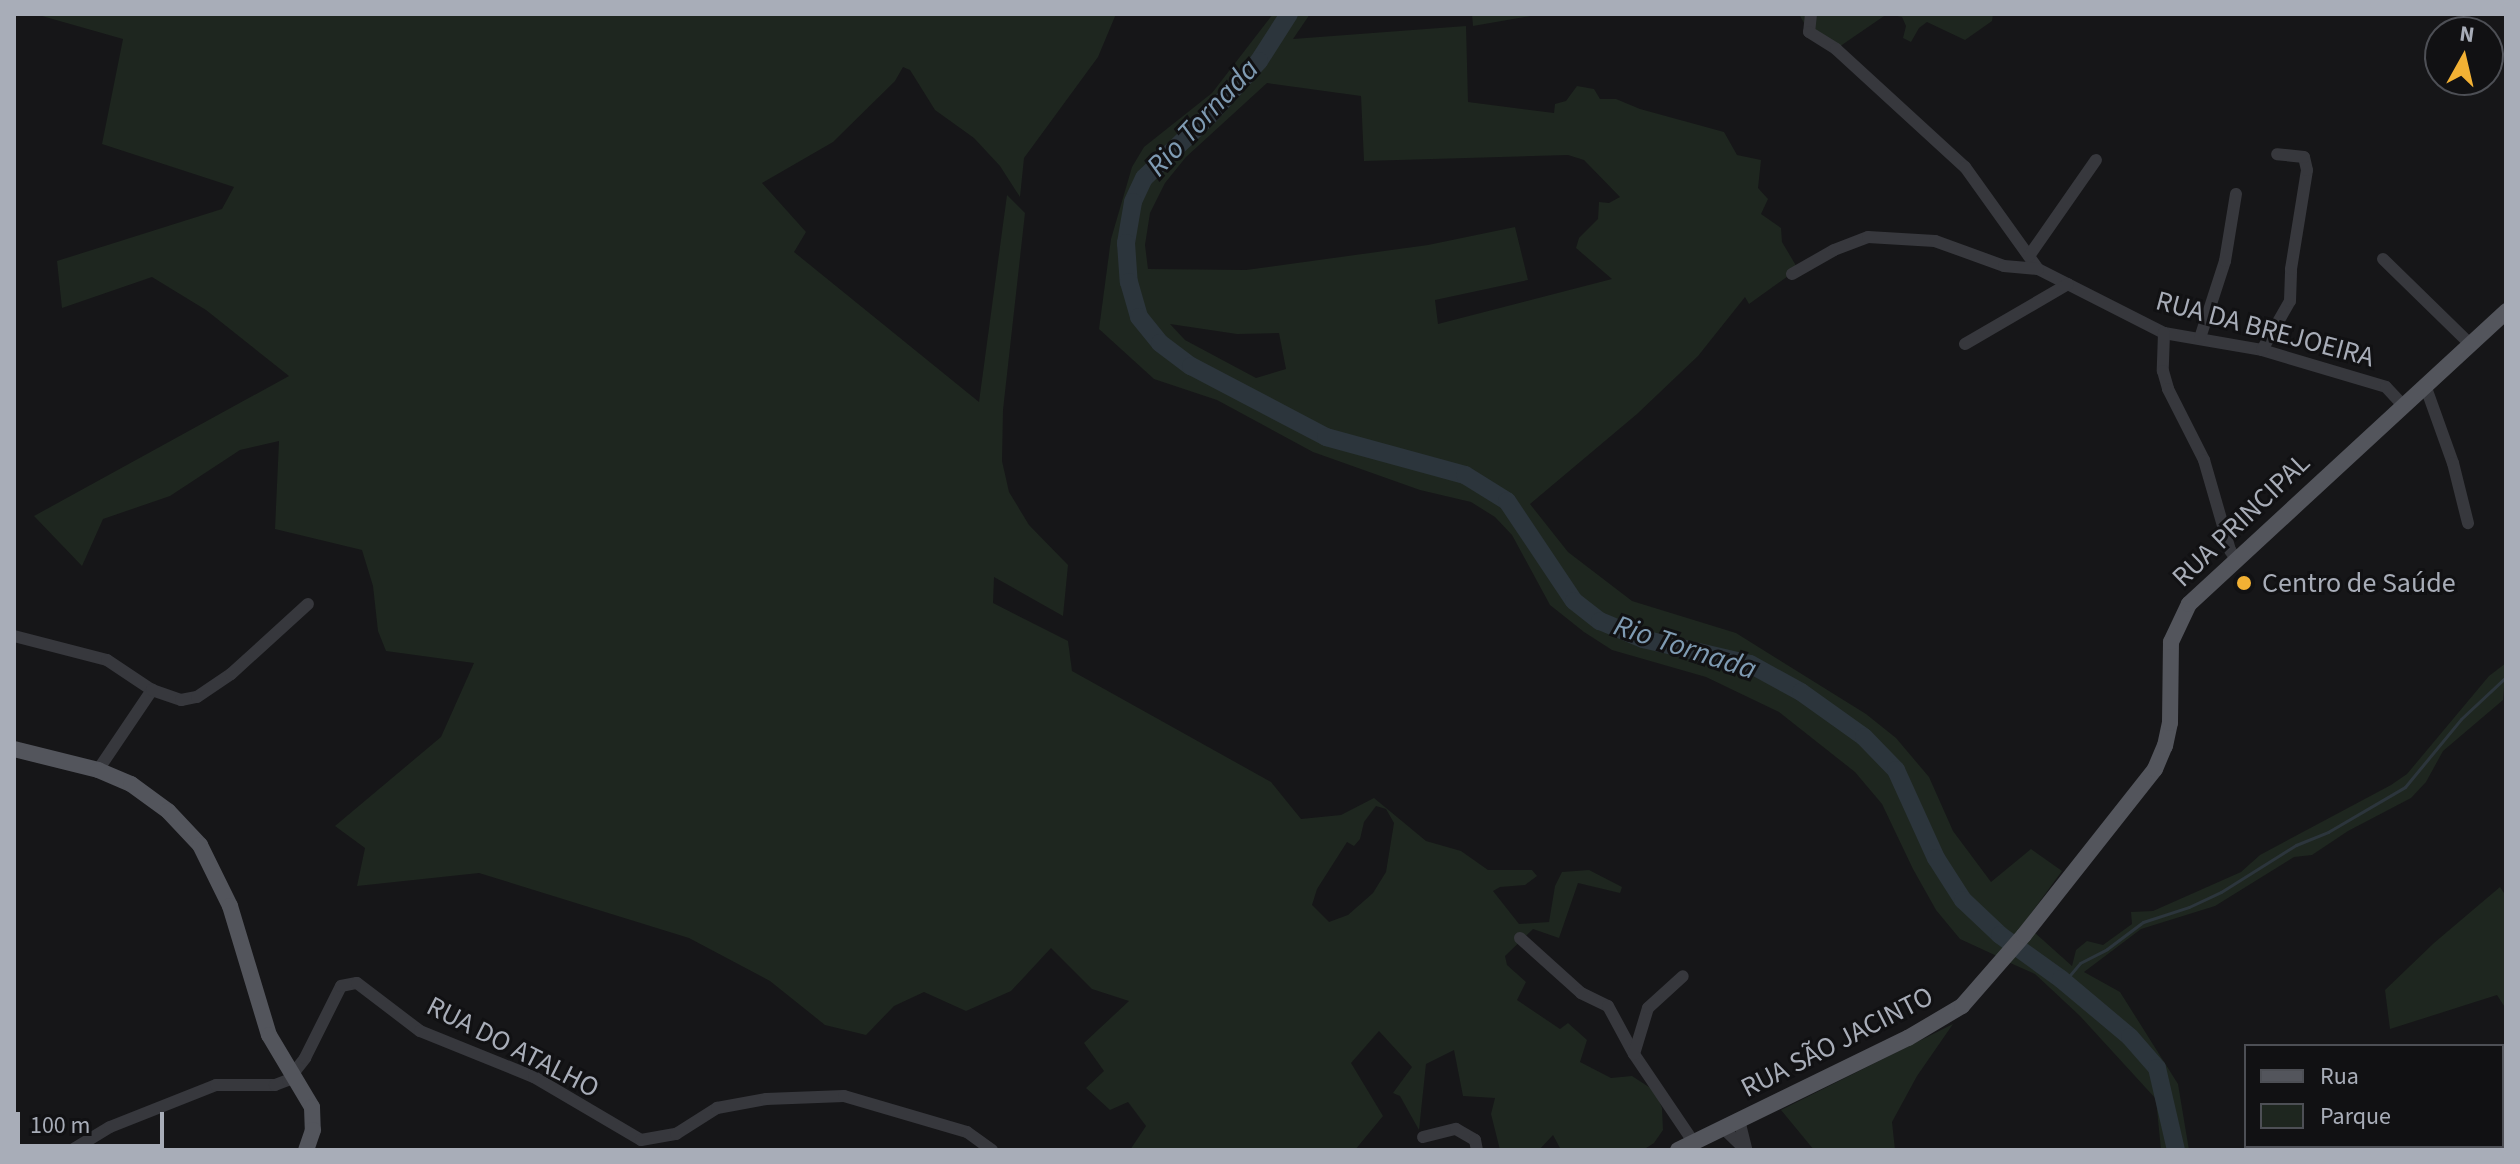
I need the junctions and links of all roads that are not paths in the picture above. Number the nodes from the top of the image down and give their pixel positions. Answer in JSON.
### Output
{"nodes":[{"id":1,"x":1811,"y":14,"type":"edge"},
{"id":2,"x":2277,"y":154,"type":"dead end"},
{"id":3,"x":2096,"y":160,"type":"dead end"},
{"id":4,"x":2236,"y":194,"type":"dead end"},
{"id":5,"x":2029,"y":256,"type":"junction"},
{"id":6,"x":2383,"y":259,"type":"dead end"},
{"id":7,"x":2038,"y":269,"type":"junction"},
{"id":8,"x":1792,"y":274,"type":"dead end"},
{"id":9,"x":2068,"y":284,"type":"junction"},
{"id":10,"x":2504,"y":317,"type":"edge"},
{"id":11,"x":2164,"y":333,"type":"junction"},
{"id":12,"x":2200,"y":338,"type":"junction"},
{"id":13,"x":1965,"y":344,"type":"dead end"},
{"id":14,"x":2470,"y":344,"type":"junction"},
{"id":15,"x":2262,"y":350,"type":"junction"},
{"id":16,"x":2425,"y":385,"type":"junction"},
{"id":17,"x":2403,"y":405,"type":"junction"},
{"id":18,"x":2468,"y":523,"type":"dead end"},
{"id":19,"x":2235,"y":558,"type":"junction"},
{"id":20,"x":308,"y":604,"type":"dead end"},
{"id":21,"x":14,"y":636,"type":"edge"},
{"id":22,"x":152,"y":690,"type":"junction"},
{"id":23,"x":14,"y":749,"type":"edge"},
{"id":24,"x":98,"y":770,"type":"junction"},
{"id":25,"x":1520,"y":938,"type":"dead end"},
{"id":26,"x":2004,"y":959,"type":"joint"},
{"id":27,"x":1683,"y":976,"type":"dead end"},
{"id":28,"x":1634,"y":1054,"type":"junction"},
{"id":29,"x":294,"y":1076,"type":"junction"},
{"id":30,"x":1739,"y":1120,"type":"junction"},
{"id":31,"x":1723,"y":1128,"type":"junction"},
{"id":32,"x":1423,"y":1137,"type":"dead end"},
{"id":33,"x":1686,"y":1146,"type":"edge"},
{"id":34,"x":72,"y":1150,"type":"edge"},
{"id":35,"x":306,"y":1150,"type":"edge"},
{"id":36,"x":992,"y":1150,"type":"edge"},
{"id":37,"x":1477,"y":1150,"type":"edge"},
{"id":38,"x":1746,"y":1150,"type":"edge"}],
"edges":[{"from":1,"to":5,"type":"street","name":"RUA DA BREJOEIRA"},
{"from":2,"to":15,"type":"street"},
{"from":3,"to":5,"type":"street"},
{"from":4,"to":12,"type":"street"},
{"from":5,"to":7,"type":"street","name":"RUA DA BREJOEIRA"},
{"from":6,"to":14,"type":"street"},
{"from":7,"to":8,"type":"street"},
{"from":7,"to":9,"type":"street","name":"RUA DA BREJOEIRA"},
{"from":9,"to":11,"type":"street","name":"RUA DA BREJOEIRA"},
{"from":9,"to":13,"type":"street"},
{"from":10,"to":14,"type":"main road","name":"RUA PRINCIPAL"},
{"from":11,"to":12,"type":"street","name":"RUA DA BREJOEIRA"},
{"from":11,"to":19,"type":"street"},
{"from":12,"to":15,"type":"street","name":"RUA DA BREJOEIRA"},
{"from":14,"to":16,"type":"main road","name":"RUA PRINCIPAL"},
{"from":15,"to":17,"type":"street","name":"RUA DA BREJOEIRA"},
{"from":16,"to":17,"type":"main road","name":"RUA PRINCIPAL"},
{"from":16,"to":18,"type":"street"},
{"from":17,"to":19,"type":"main road","name":"RUA PRINCIPAL"},
{"from":19,"to":26,"type":"main road","name":"RUA PRINCIPAL"},
{"from":20,"to":22,"type":"street"},
{"from":21,"to":22,"type":"street"},
{"from":22,"to":24,"type":"street"},
{"from":23,"to":24,"type":"main road"},
{"from":24,"to":29,"type":"main road"},
{"from":25,"to":28,"type":"street"},
{"from":26,"to":30,"type":"main road","name":"RUA SÃO JACINTO"},
{"from":27,"to":28,"type":"street"},
{"from":28,"to":33,"type":"street"},
{"from":29,"to":34,"type":"street"},
{"from":29,"to":35,"type":"main road"},
{"from":29,"to":36,"type":"street","name":"RUA DO ATALHO"},
{"from":30,"to":31,"type":"main road","name":"RUA SÃO JACINTO"},
{"from":30,"to":38,"type":"street"},
{"from":31,"to":33,"type":"main road","name":"RUA SÃO JACINTO"},
{"from":31,"to":38,"type":"street"},
{"from":32,"to":37,"type":"street"}]}
